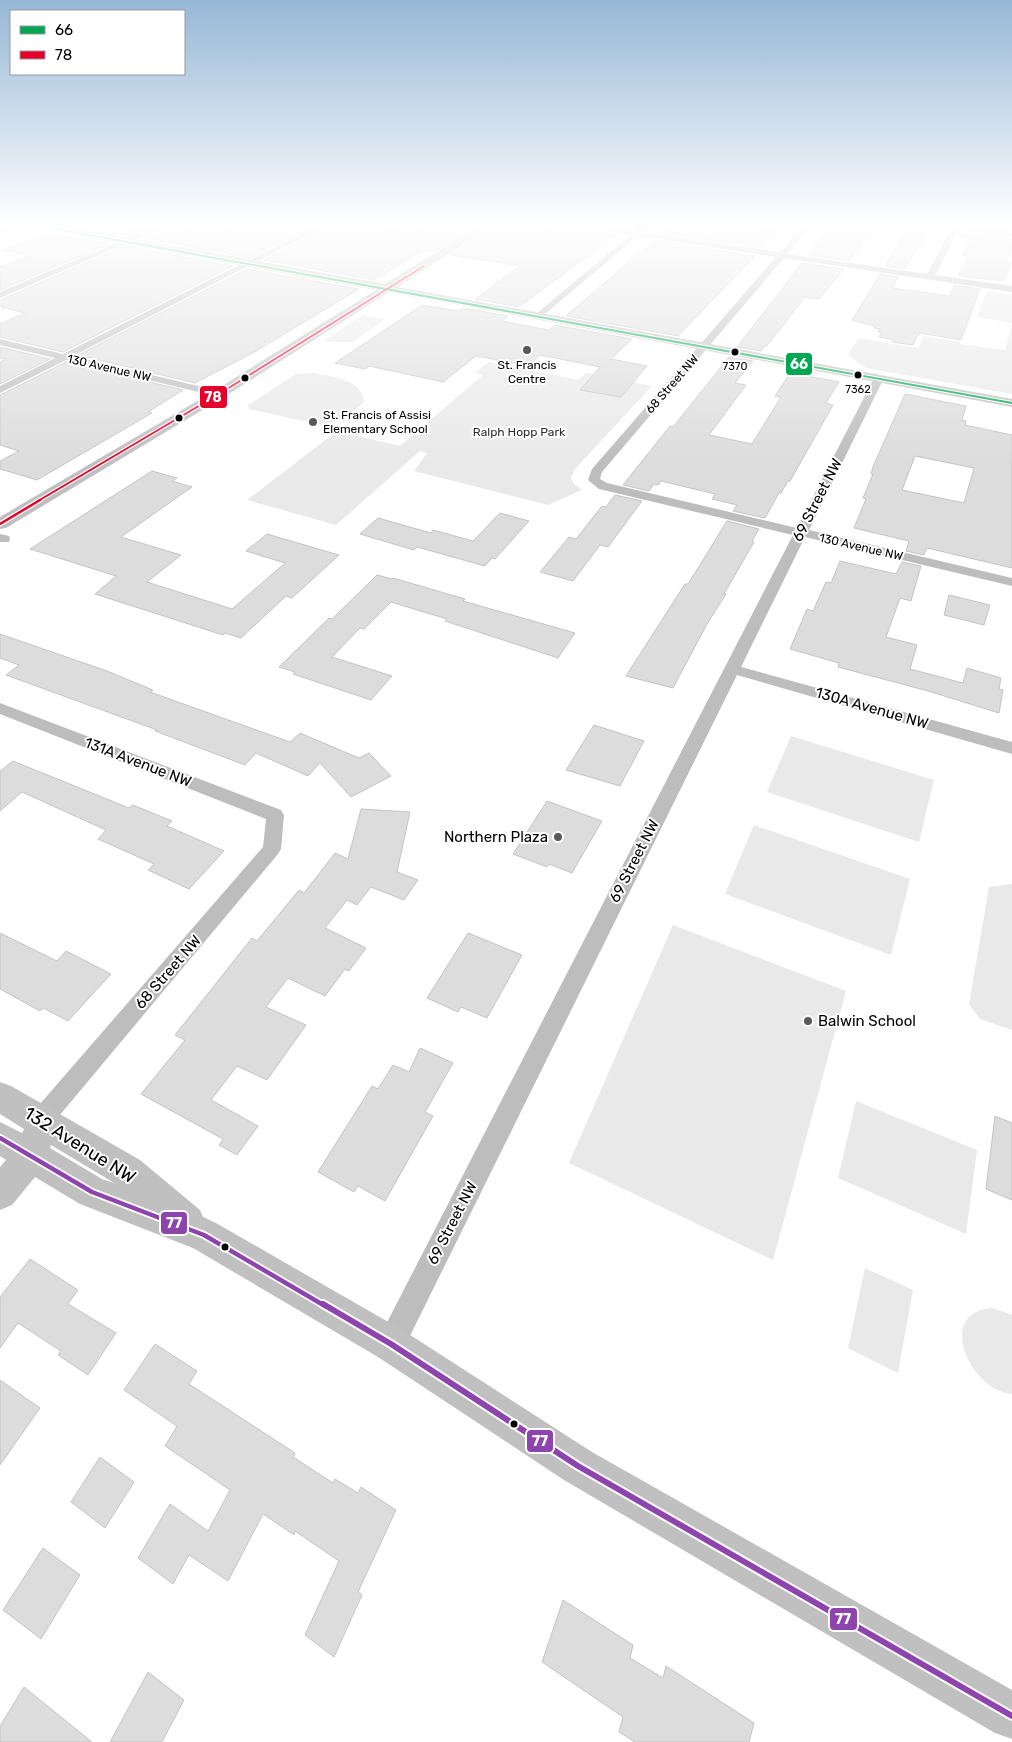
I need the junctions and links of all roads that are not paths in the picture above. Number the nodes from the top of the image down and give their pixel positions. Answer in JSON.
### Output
{"nodes":[{"id":1,"x":173,"y":302,"type":"edge"},
{"id":2,"x":367,"y":302,"type":"edge"},
{"id":3,"x":462,"y":302,"type":"edge"},
{"id":4,"x":555,"y":302,"type":"edge"},
{"id":5,"x":741,"y":302,"type":"edge"},
{"id":6,"x":539,"y":316,"type":"junction"},
{"id":7,"x":0,"y":342,"type":"edge"},
{"id":8,"x":705,"y":346,"type":"junction"},
{"id":9,"x":64,"y":358,"type":"junction"},
{"id":10,"x":879,"y":378,"type":"junction"},
{"id":11,"x":0,"y":390,"type":"edge"},
{"id":12,"x":219,"y":394,"type":"junction"},
{"id":13,"x":1012,"y":403,"type":"edge"},
{"id":14,"x":594,"y":480,"type":"joint"},
{"id":15,"x":800,"y":533,"type":"junction"},
{"id":16,"x":1,"y":536,"type":"edge"},
{"id":17,"x":1012,"y":582,"type":"edge"},
{"id":18,"x":732,"y":669,"type":"junction"},
{"id":19,"x":0,"y":708,"type":"edge"},
{"id":20,"x":1012,"y":748,"type":"edge"},
{"id":21,"x":275,"y":815,"type":"joint"},
{"id":22,"x":0,"y":1097,"type":"edge"},
{"id":23,"x":41,"y":1120,"type":"junction"},
{"id":24,"x":9,"y":1145,"type":"edge"},
{"id":25,"x":0,"y":1193,"type":"edge"},
{"id":26,"x":204,"y":1235,"type":"junction"},
{"id":27,"x":391,"y":1344,"type":"junction"},
{"id":28,"x":1012,"y":1716,"type":"edge"}],
"edges":[{"from":1,"to":9,"type":"street"},
{"from":2,"to":12,"type":"street"},
{"from":3,"to":6,"type":"street"},
{"from":4,"to":6,"type":"street"},
{"from":5,"to":8,"type":"street","name":"68 Street NW"},
{"from":6,"to":8,"type":"street"},
{"from":7,"to":9,"type":"street","name":"130 Avenue NW"},
{"from":8,"to":10,"type":"street"},
{"from":8,"to":14,"type":"street","name":"68 Street NW"},
{"from":9,"to":11,"type":"street"},
{"from":9,"to":12,"type":"street","name":"130 Avenue NW"},
{"from":10,"to":13,"type":"street"},
{"from":10,"to":15,"type":"street","name":"69 Street NW"},
{"from":12,"to":16,"type":"street"},
{"from":14,"to":15,"type":"street","name":"130 Avenue NW"},
{"from":15,"to":17,"type":"street","name":"130 Avenue NW"},
{"from":15,"to":18,"type":"street","name":"69 Street NW"},
{"from":18,"to":20,"type":"street","name":"130A Avenue NW"},
{"from":18,"to":27,"type":"street","name":"69 Street NW"},
{"from":19,"to":21,"type":"street","name":"131A Avenue NW"},
{"from":21,"to":23,"type":"street","name":"68 Street NW"},
{"from":22,"to":23,"type":"street","name":"132 Avenue NW"},
{"from":23,"to":24,"type":"street","name":"68 Street NW"},
{"from":23,"to":26,"type":"street","name":"132 Avenue NW"},
{"from":24,"to":25,"type":"street","name":"68 Street NW"},
{"from":24,"to":26,"type":"street","name":"132 Avenue NW"},
{"from":26,"to":27,"type":"street","name":"132 Avenue NW"},
{"from":27,"to":28,"type":"street","name":"132 Avenue NW"}]}
